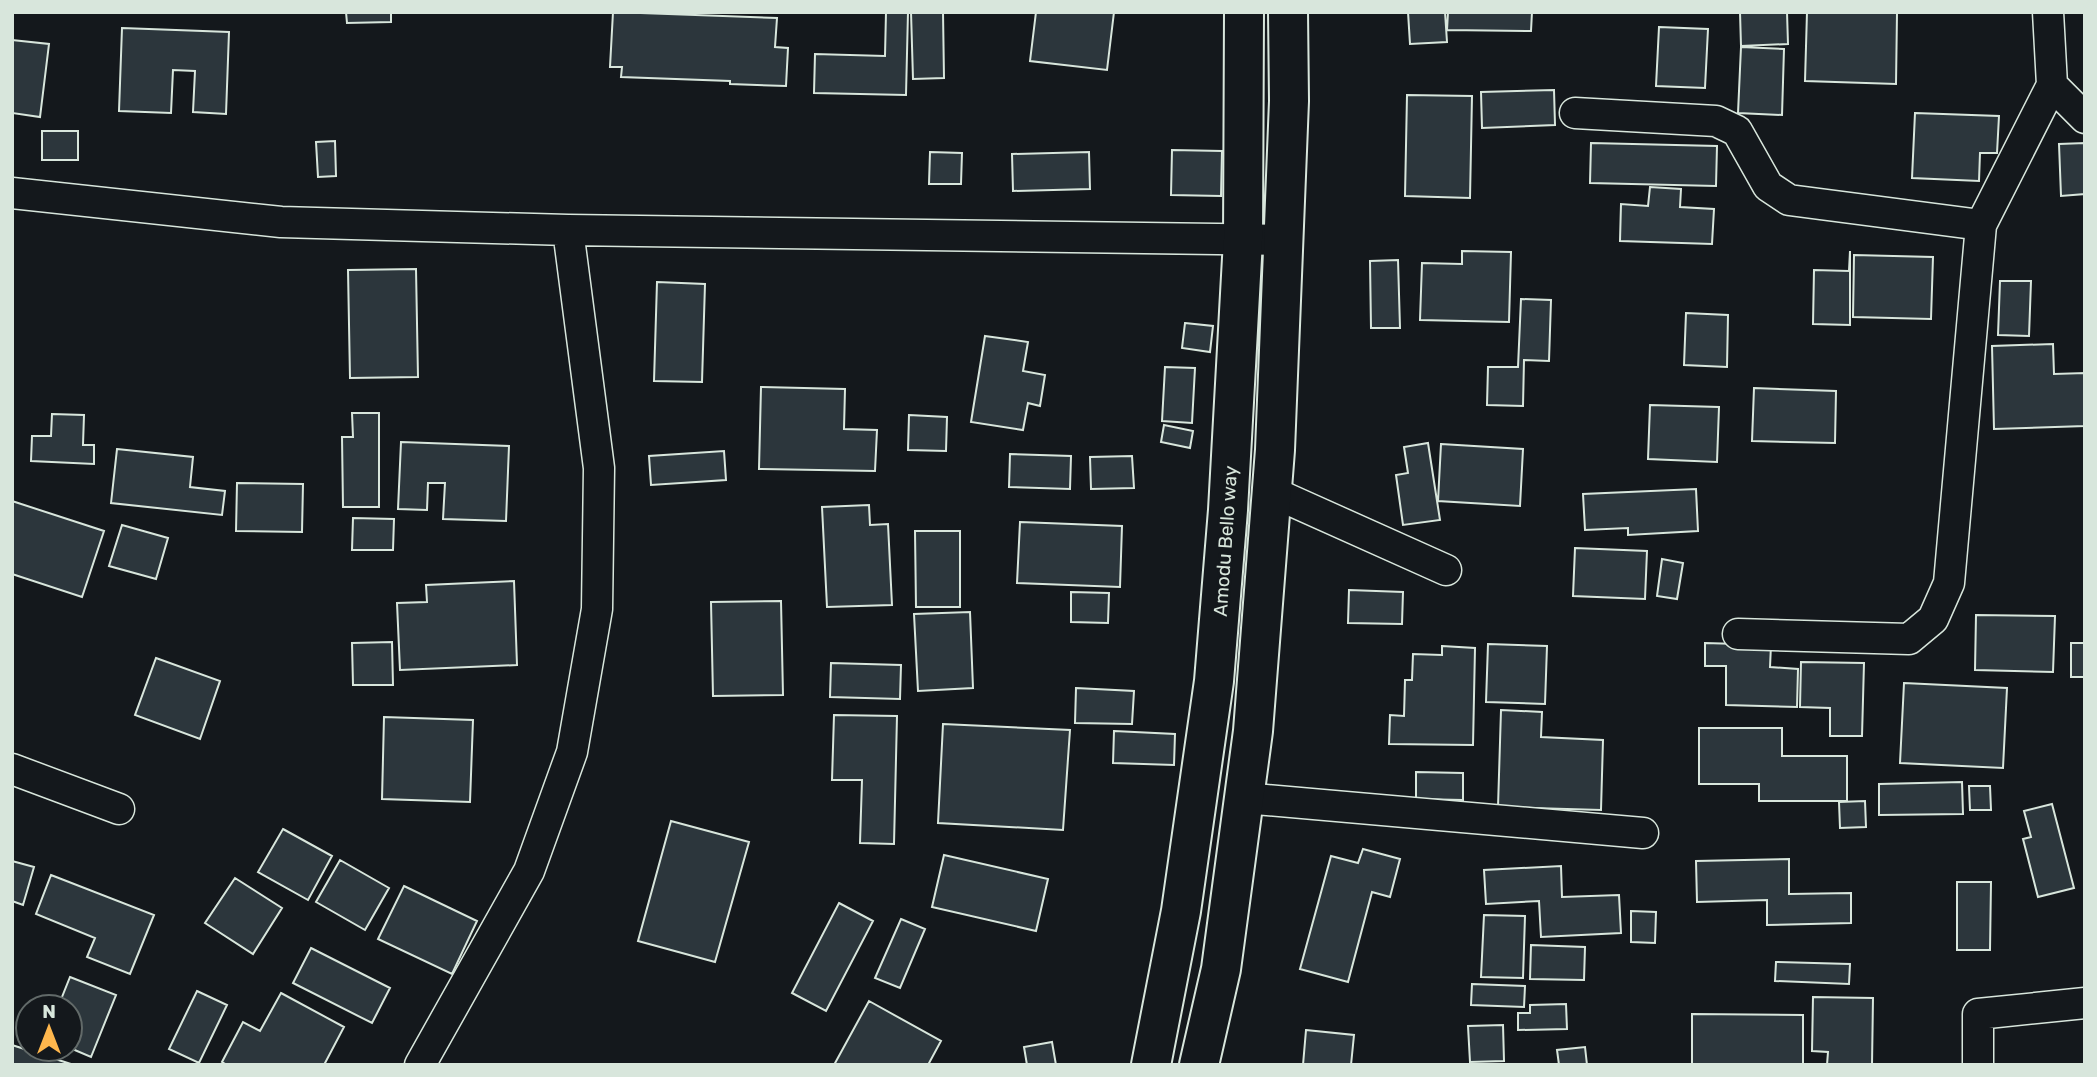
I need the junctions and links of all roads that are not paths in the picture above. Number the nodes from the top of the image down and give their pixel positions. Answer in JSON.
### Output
{"nodes":[{"id":1,"x":1244,"y":12,"type":"edge"},
{"id":2,"x":1288,"y":12,"type":"edge"},
{"id":3,"x":2048,"y":12,"type":"edge"},
{"id":4,"x":2052,"y":85,"type":"junction"},
{"id":5,"x":1575,"y":113,"type":"dead end"},
{"id":6,"x":2085,"y":118,"type":"edge"},
{"id":7,"x":12,"y":193,"type":"edge"},
{"id":8,"x":1982,"y":225,"type":"junction"},
{"id":9,"x":568,"y":230,"type":"junction"},
{"id":10,"x":1243,"y":240,"type":"junction"},
{"id":11,"x":1283,"y":240,"type":"junction"},
{"id":12,"x":1272,"y":492,"type":"junction"},
{"id":13,"x":1446,"y":570,"type":"dead end"},
{"id":14,"x":1738,"y":634,"type":"dead end"},
{"id":15,"x":12,"y":769,"type":"edge"},
{"id":16,"x":1244,"y":798,"type":"junction"},
{"id":17,"x":119,"y":809,"type":"dead end"},
{"id":18,"x":1643,"y":833,"type":"dead end"},
{"id":19,"x":2085,"y":1003,"type":"edge"},
{"id":20,"x":420,"y":1065,"type":"edge"},
{"id":21,"x":1151,"y":1065,"type":"edge"},
{"id":22,"x":1199,"y":1065,"type":"edge"},
{"id":23,"x":1978,"y":1065,"type":"edge"}],
"edges":[{"from":1,"to":10,"type":"main road","name":"Amodu Bello way"},
{"from":2,"to":11,"type":"main road"},
{"from":3,"to":4,"type":"street"},
{"from":4,"to":6,"type":"street"},
{"from":4,"to":8,"type":"street"},
{"from":5,"to":8,"type":"street"},
{"from":7,"to":9,"type":"street"},
{"from":8,"to":14,"type":"street"},
{"from":9,"to":10,"type":"street"},
{"from":9,"to":20,"type":"street"},
{"from":10,"to":11,"type":"street"},
{"from":10,"to":21,"type":"main road","name":"Amodu Bello way"},
{"from":11,"to":12,"type":"main road"},
{"from":12,"to":13,"type":"street"},
{"from":12,"to":16,"type":"main road"},
{"from":15,"to":17,"type":"street"},
{"from":16,"to":18,"type":"street"},
{"from":16,"to":22,"type":"main road"},
{"from":19,"to":23,"type":"street"}]}
